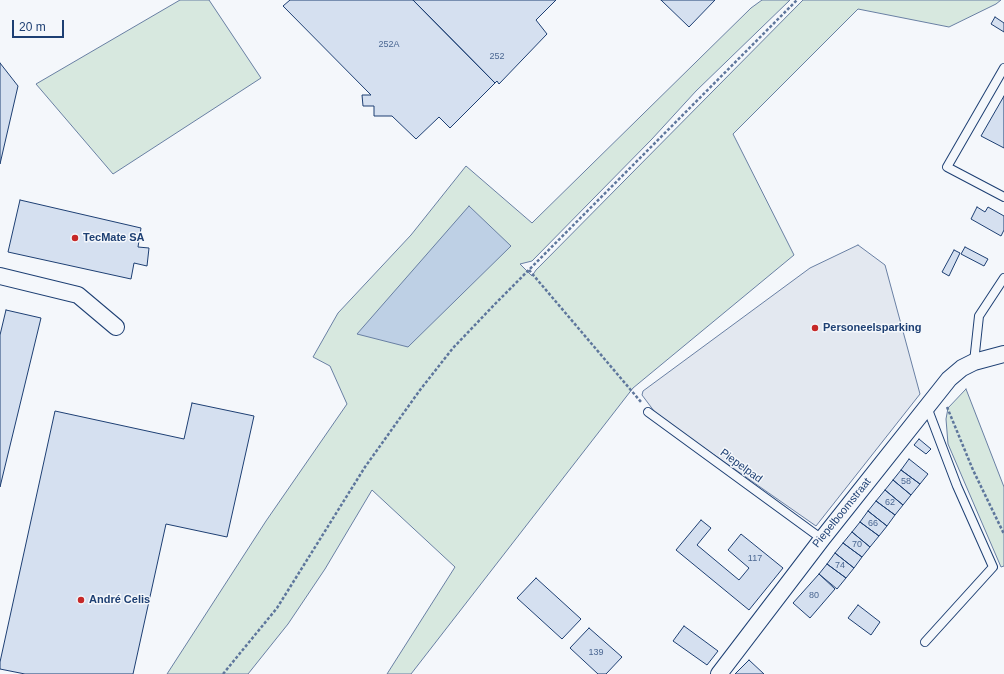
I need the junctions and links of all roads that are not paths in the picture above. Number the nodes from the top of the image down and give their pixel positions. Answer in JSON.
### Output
{"nodes":[{"id":1,"x":1004,"y":68,"type":"edge"},
{"id":2,"x":1004,"y":198,"type":"edge"},
{"id":3,"x":0,"y":276,"type":"edge"},
{"id":4,"x":1004,"y":278,"type":"edge"},
{"id":5,"x":116,"y":327,"type":"dead end"},
{"id":6,"x":1004,"y":354,"type":"edge"},
{"id":7,"x":974,"y":362,"type":"junction"},
{"id":8,"x":927,"y":407,"type":"junction"},
{"id":9,"x":648,"y":412,"type":"road end"},
{"id":10,"x":822,"y":539,"type":"junction"},
{"id":11,"x":925,"y":642,"type":"dead end"},
{"id":12,"x":719,"y":674,"type":"edge"}],
"edges":[{"from":1,"to":2,"type":"lane"},
{"from":3,"to":5,"type":"street"},
{"from":4,"to":7,"type":"lane"},
{"from":6,"to":7,"type":"street","name":"Piepelboomstraat"},
{"from":7,"to":8,"type":"street","name":"Piepelboomstraat"},
{"from":8,"to":10,"type":"street","name":"Piepelboomstraat"},
{"from":8,"to":11,"type":"lane"},
{"from":9,"to":10,"type":"lane","name":"Piepelpad"},
{"from":10,"to":12,"type":"street","name":"Piepelboomstraat"}]}
